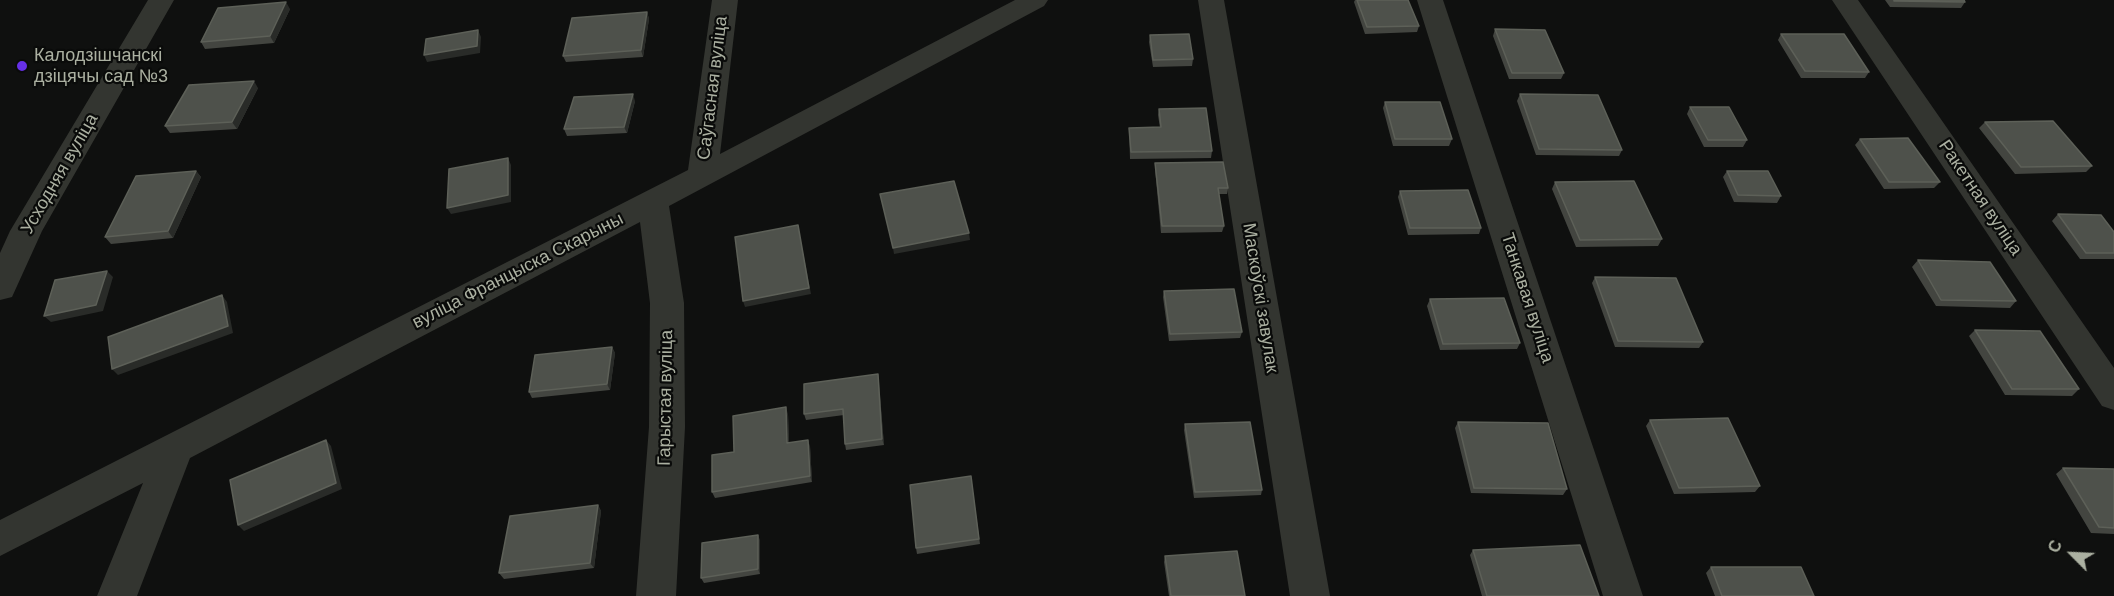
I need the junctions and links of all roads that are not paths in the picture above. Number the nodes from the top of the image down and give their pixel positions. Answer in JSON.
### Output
{"nodes":[{"id":1,"x":161,"y":0,"type":"edge"},
{"id":2,"x":724,"y":0,"type":"edge"},
{"id":3,"x":1035,"y":0,"type":"edge"},
{"id":4,"x":1211,"y":0,"type":"edge"},
{"id":5,"x":1430,"y":0,"type":"edge"},
{"id":6,"x":1845,"y":0,"type":"edge"},
{"id":7,"x":702,"y":176,"type":"junction"},
{"id":8,"x":653,"y":201,"type":"junction"},
{"id":9,"x":0,"y":288,"type":"edge"},
{"id":10,"x":2114,"y":396,"type":"edge"},
{"id":11,"x":174,"y":450,"type":"junction"},
{"id":12,"x":0,"y":539,"type":"edge"},
{"id":13,"x":117,"y":596,"type":"edge"},
{"id":14,"x":656,"y":596,"type":"edge"},
{"id":15,"x":1310,"y":596,"type":"edge"},
{"id":16,"x":1623,"y":596,"type":"edge"}],
"edges":[{"from":1,"to":9,"type":"street","name":"Усходняя вуліца"},
{"from":2,"to":7,"type":"street","name":"Саўгасная вуліца"},
{"from":3,"to":7,"type":"street","name":"вуліца Францыска Скарыны"},
{"from":4,"to":15,"type":"street","name":"Маскоўскі завулак"},
{"from":5,"to":16,"type":"street","name":"Танкавая вуліца"},
{"from":6,"to":10,"type":"street","name":"Ракетная вуліца"},
{"from":7,"to":8,"type":"street","name":"вуліца Францыска Скарыны"},
{"from":8,"to":11,"type":"street","name":"вуліца Францыска Скарыны"},
{"from":8,"to":14,"type":"street","name":"Гарыстая вуліца"},
{"from":11,"to":12,"type":"street","name":"вуліца Францыска Скарыны"},
{"from":11,"to":13,"type":"street"}]}
